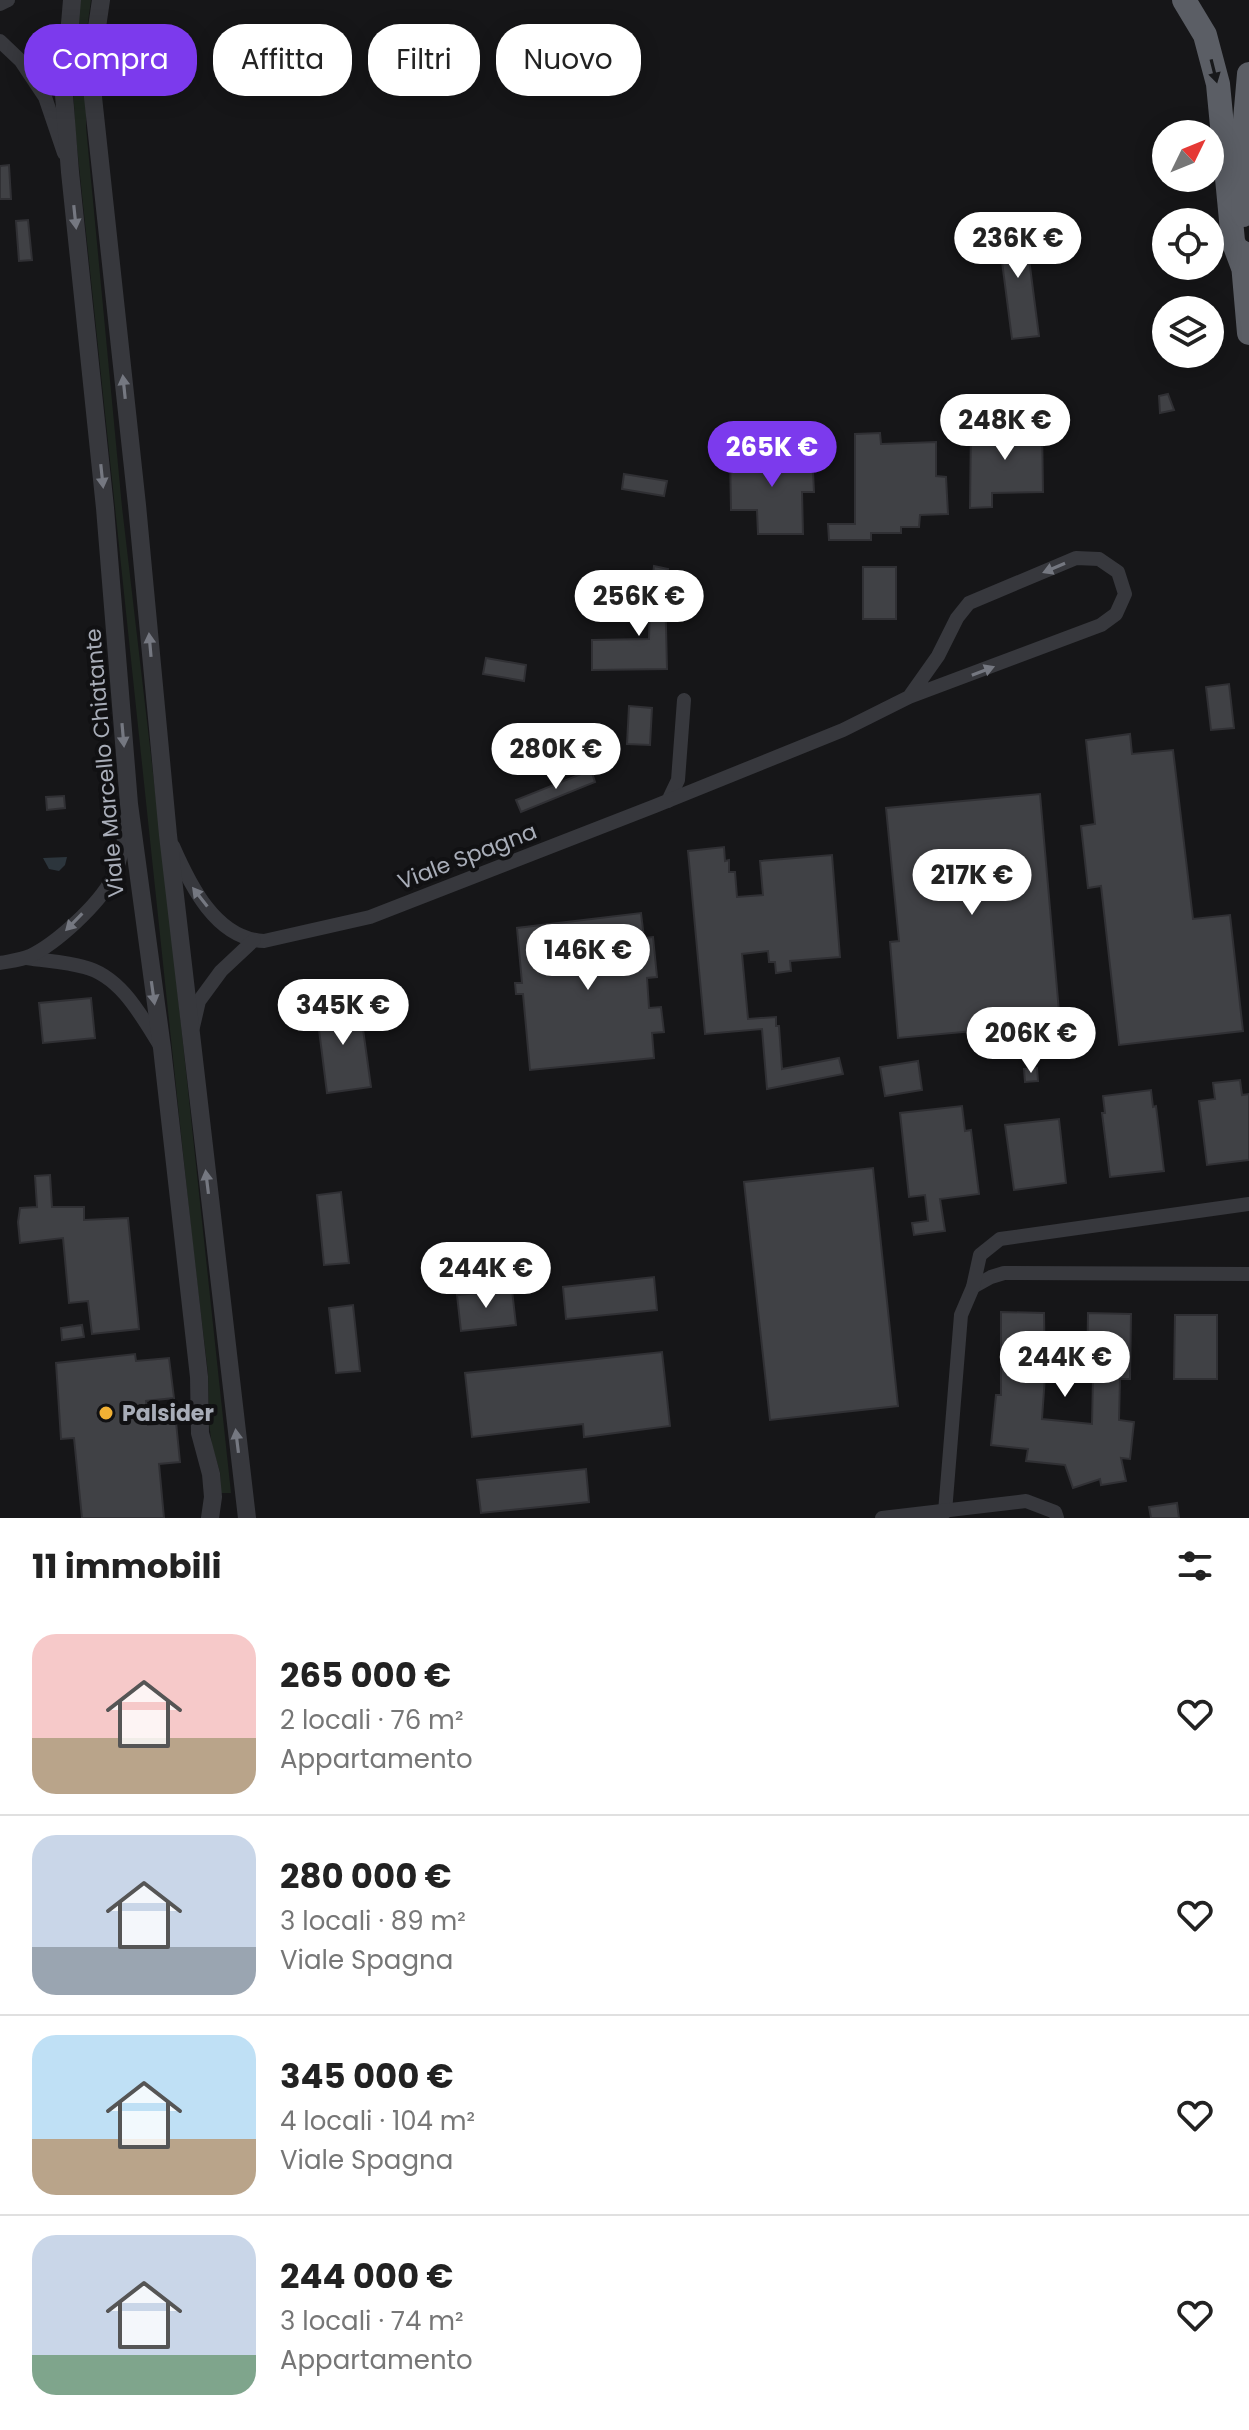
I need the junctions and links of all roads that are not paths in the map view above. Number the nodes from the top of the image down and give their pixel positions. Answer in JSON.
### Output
{"nodes":[{"id":1,"x":8,"y":0,"type":"edge"},
{"id":2,"x":72,"y":0,"type":"edge"},
{"id":3,"x":101,"y":0,"type":"edge"},
{"id":4,"x":1184,"y":0,"type":"edge"},
{"id":5,"x":0,"y":4,"type":"edge"},
{"id":6,"x":0,"y":41,"type":"edge"},
{"id":7,"x":1249,"y":74,"type":"edge"},
{"id":8,"x":70,"y":172,"type":"junction"},
{"id":9,"x":1242,"y":265,"type":"junction"},
{"id":10,"x":1249,"y":333,"type":"edge"},
{"id":11,"x":909,"y":697,"type":"junction"},
{"id":12,"x":684,"y":700,"type":"dead end"},
{"id":13,"x":668,"y":801,"type":"junction"},
{"id":14,"x":129,"y":804,"type":"junction"},
{"id":15,"x":168,"y":835,"type":"junction"},
{"id":16,"x":254,"y":940,"type":"junction"},
{"id":17,"x":27,"y":958,"type":"junction"},
{"id":18,"x":0,"y":963,"type":"edge"},
{"id":19,"x":191,"y":1036,"type":"junction"},
{"id":20,"x":162,"y":1048,"type":"junction"},
{"id":21,"x":1249,"y":1204,"type":"edge"},
{"id":22,"x":1249,"y":1274,"type":"edge"},
{"id":23,"x":973,"y":1287,"type":"junction"},
{"id":24,"x":945,"y":1512,"type":"junction"},
{"id":25,"x":210,"y":1518,"type":"edge"},
{"id":26,"x":247,"y":1518,"type":"edge"},
{"id":27,"x":882,"y":1518,"type":"edge"},
{"id":28,"x":1057,"y":1518,"type":"edge"}],
"edges":[{"from":1,"to":5,"type":"street"},
{"from":2,"to":8,"type":"street","name":"Viale Marcello Chiatante"},
{"from":15,"to":3,"type":"street","one_way":true},
{"from":4,"to":9,"type":"highway","one_way":true},
{"from":6,"to":8,"type":"street"},
{"from":7,"to":9,"type":"highway"},
{"from":8,"to":14,"type":"street","name":"Viale Marcello Chiatante","one_way":true},
{"from":9,"to":10,"type":"highway"},
{"from":11,"to":11,"type":"street","name":"Viale Spagna","one_way":true},
{"from":11,"to":13,"type":"street","name":"Viale Spagna"},
{"from":12,"to":13,"type":"street"},
{"from":13,"to":16,"type":"street","name":"Viale Spagna"},
{"from":14,"to":17,"type":"street","one_way":true},
{"from":14,"to":20,"type":"street","name":"Viale Marcello Chiatante","one_way":true},
{"from":16,"to":15,"type":"street","one_way":true},
{"from":15,"to":19,"type":"street"},
{"from":16,"to":19,"type":"street"},
{"from":17,"to":18,"type":"street"},
{"from":17,"to":20,"type":"street"},
{"from":26,"to":19,"type":"street","one_way":true},
{"from":20,"to":25,"type":"street","name":"Viale Marcello Chiatante"},
{"from":21,"to":23,"type":"street"},
{"from":22,"to":23,"type":"street"},
{"from":23,"to":24,"type":"street"},
{"from":24,"to":27,"type":"street"},
{"from":24,"to":28,"type":"street"}]}
